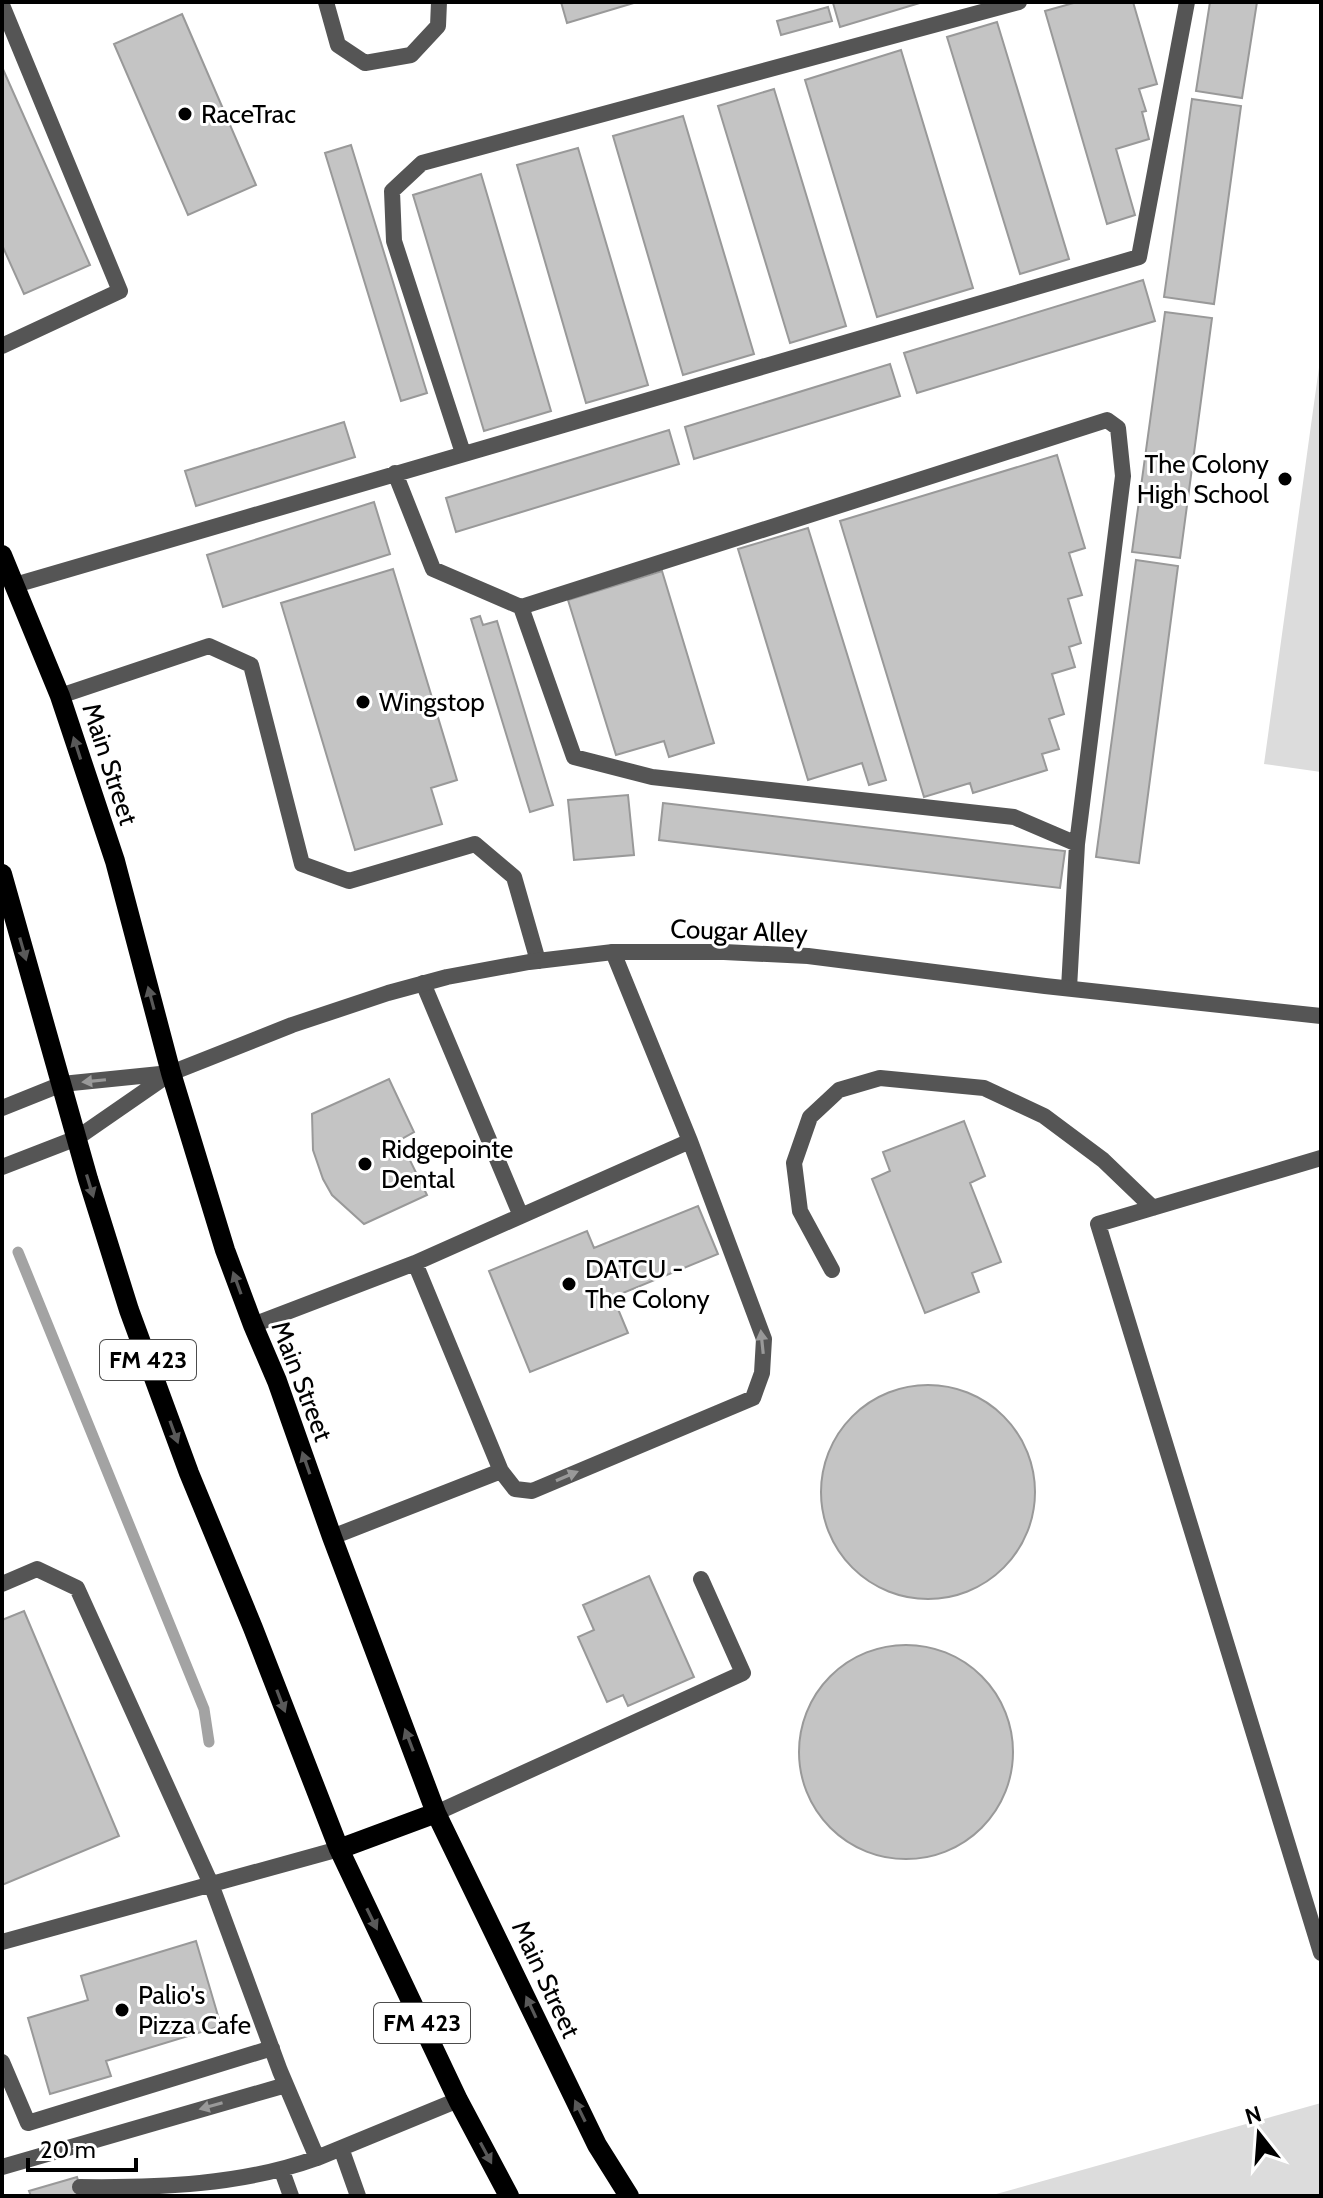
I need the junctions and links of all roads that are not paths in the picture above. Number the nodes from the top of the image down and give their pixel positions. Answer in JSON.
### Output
{"nodes":[{"id":1,"x":326,"y":2,"type":"edge"},
{"id":2,"x":439,"y":2,"type":"edge"},
{"id":3,"x":1019,"y":2,"type":"edge"},
{"id":4,"x":1187,"y":2,"type":"edge"},
{"id":5,"x":2,"y":5,"type":"edge"},
{"id":6,"x":2,"y":346,"type":"edge"},
{"id":7,"x":463,"y":453,"type":"junction"},
{"id":8,"x":395,"y":473,"type":"junction"},
{"id":9,"x":2,"y":555,"type":"edge"},
{"id":10,"x":15,"y":585,"type":"junction"},
{"id":11,"x":521,"y":607,"type":"junction"},
{"id":12,"x":60,"y":696,"type":"junction"},
{"id":13,"x":1077,"y":844,"type":"junction"},
{"id":14,"x":2,"y":874,"type":"edge"},
{"id":15,"x":613,"y":952,"type":"junction"},
{"id":16,"x":538,"y":961,"type":"junction"},
{"id":17,"x":423,"y":983,"type":"junction"},
{"id":18,"x":1069,"y":988,"type":"junction"},
{"id":19,"x":1321,"y":1016,"type":"edge"},
{"id":20,"x":171,"y":1073,"type":"junction"},
{"id":21,"x":62,"y":1084,"type":"junction"},
{"id":22,"x":2,"y":1108,"type":"edge"},
{"id":23,"x":77,"y":1138,"type":"junction"},
{"id":24,"x":690,"y":1141,"type":"junction"},
{"id":25,"x":1321,"y":1158,"type":"edge"},
{"id":26,"x":2,"y":1167,"type":"edge"},
{"id":27,"x":1153,"y":1208,"type":"junction"},
{"id":28,"x":521,"y":1216,"type":"junction"},
{"id":29,"x":415,"y":1263,"type":"junction"},
{"id":30,"x":832,"y":1270,"type":"dead end"},
{"id":31,"x":253,"y":1325,"type":"junction"},
{"id":32,"x":501,"y":1471,"type":"junction"},
{"id":33,"x":332,"y":1537,"type":"junction"},
{"id":34,"x":701,"y":1579,"type":"dead end"},
{"id":35,"x":2,"y":1584,"type":"edge"},
{"id":36,"x":436,"y":1813,"type":"junction"},
{"id":37,"x":339,"y":1849,"type":"junction"},
{"id":38,"x":211,"y":1884,"type":"junction"},
{"id":39,"x":2,"y":1942,"type":"edge"},
{"id":40,"x":1321,"y":1953,"type":"edge"},
{"id":41,"x":272,"y":2048,"type":"junction"},
{"id":42,"x":2,"y":2062,"type":"edge"},
{"id":43,"x":286,"y":2085,"type":"junction"},
{"id":44,"x":458,"y":2100,"type":"junction"},
{"id":45,"x":341,"y":2148,"type":"junction"},
{"id":46,"x":317,"y":2158,"type":"junction"},
{"id":47,"x":2,"y":2167,"type":"edge"},
{"id":48,"x":282,"y":2171,"type":"junction"},
{"id":49,"x":80,"y":2187,"type":"dead end"},
{"id":50,"x":151,"y":2192,"type":"edge"},
{"id":51,"x":292,"y":2195,"type":"edge"},
{"id":52,"x":133,"y":2196,"type":"edge"},
{"id":53,"x":358,"y":2196,"type":"edge"},
{"id":54,"x":509,"y":2196,"type":"edge"},
{"id":55,"x":629,"y":2196,"type":"edge"}],
"edges":[{"from":1,"to":2,"type":"street"},
{"from":3,"to":7,"type":"street"},
{"from":4,"to":7,"type":"street"},
{"from":5,"to":6,"type":"street"},
{"from":7,"to":8,"type":"street"},
{"from":8,"to":10,"type":"street"},
{"from":8,"to":11,"type":"street"},
{"from":9,"to":10,"type":"main road","name":"Main Street"},
{"from":10,"to":12,"type":"main road","name":"Main Street"},
{"from":11,"to":13,"type":"street"},
{"from":11,"to":13,"type":"street"},
{"from":12,"to":16,"type":"street"},
{"from":20,"to":12,"type":"main road","name":"Main Street","one_way":true},
{"from":13,"to":18,"type":"street"},
{"from":14,"to":21,"type":"main road","number":"FM 423","one_way":true},
{"from":15,"to":16,"type":"street","name":"Cougar Alley"},
{"from":15,"to":18,"type":"street","name":"Cougar Alley"},
{"from":15,"to":24,"type":"street"},
{"from":16,"to":17,"type":"street","name":"Cougar Alley"},
{"from":17,"to":20,"type":"street","name":"Cougar Alley"},
{"from":17,"to":28,"type":"street"},
{"from":18,"to":19,"type":"street","name":"Cougar Alley"},
{"from":20,"to":21,"type":"street","one_way":true},
{"from":20,"to":23,"type":"street"},
{"from":31,"to":20,"type":"main road","name":"Main Street","one_way":true},
{"from":21,"to":22,"type":"street"},
{"from":21,"to":23,"type":"main road","number":"FM 423"},
{"from":23,"to":26,"type":"street"},
{"from":23,"to":37,"type":"main road","number":"FM 423","one_way":true},
{"from":24,"to":28,"type":"street"},
{"from":32,"to":24,"type":"street","one_way":true},
{"from":25,"to":27,"type":"street"},
{"from":27,"to":30,"type":"street"},
{"from":27,"to":40,"type":"street"},
{"from":28,"to":29,"type":"street"},
{"from":29,"to":31,"type":"street"},
{"from":29,"to":32,"type":"street"},
{"from":33,"to":31,"type":"main road","name":"Main Street","one_way":true},
{"from":32,"to":33,"type":"street"},
{"from":36,"to":33,"type":"main road","name":"Main Street","one_way":true},
{"from":34,"to":36,"type":"street"},
{"from":35,"to":38,"type":"street"},
{"from":36,"to":37,"type":"main road"},
{"from":55,"to":36,"type":"main road","name":"Main Street","one_way":true},
{"from":37,"to":38,"type":"street"},
{"from":37,"to":44,"type":"main road","number":"FM 423","one_way":true},
{"from":38,"to":39,"type":"street"},
{"from":38,"to":41,"type":"street"},
{"from":41,"to":42,"type":"street"},
{"from":41,"to":43,"type":"street"},
{"from":43,"to":46,"type":"street"},
{"from":43,"to":47,"type":"street","one_way":true},
{"from":44,"to":45,"type":"street"},
{"from":44,"to":54,"type":"main road","number":"FM 423","one_way":true},
{"from":45,"to":46,"type":"street"},
{"from":45,"to":53,"type":"street"},
{"from":46,"to":48,"type":"street"},
{"from":48,"to":50,"type":"street"},
{"from":48,"to":51,"type":"street"},
{"from":49,"to":50,"type":"street"},
{"from":50,"to":52,"type":"street"}]}
